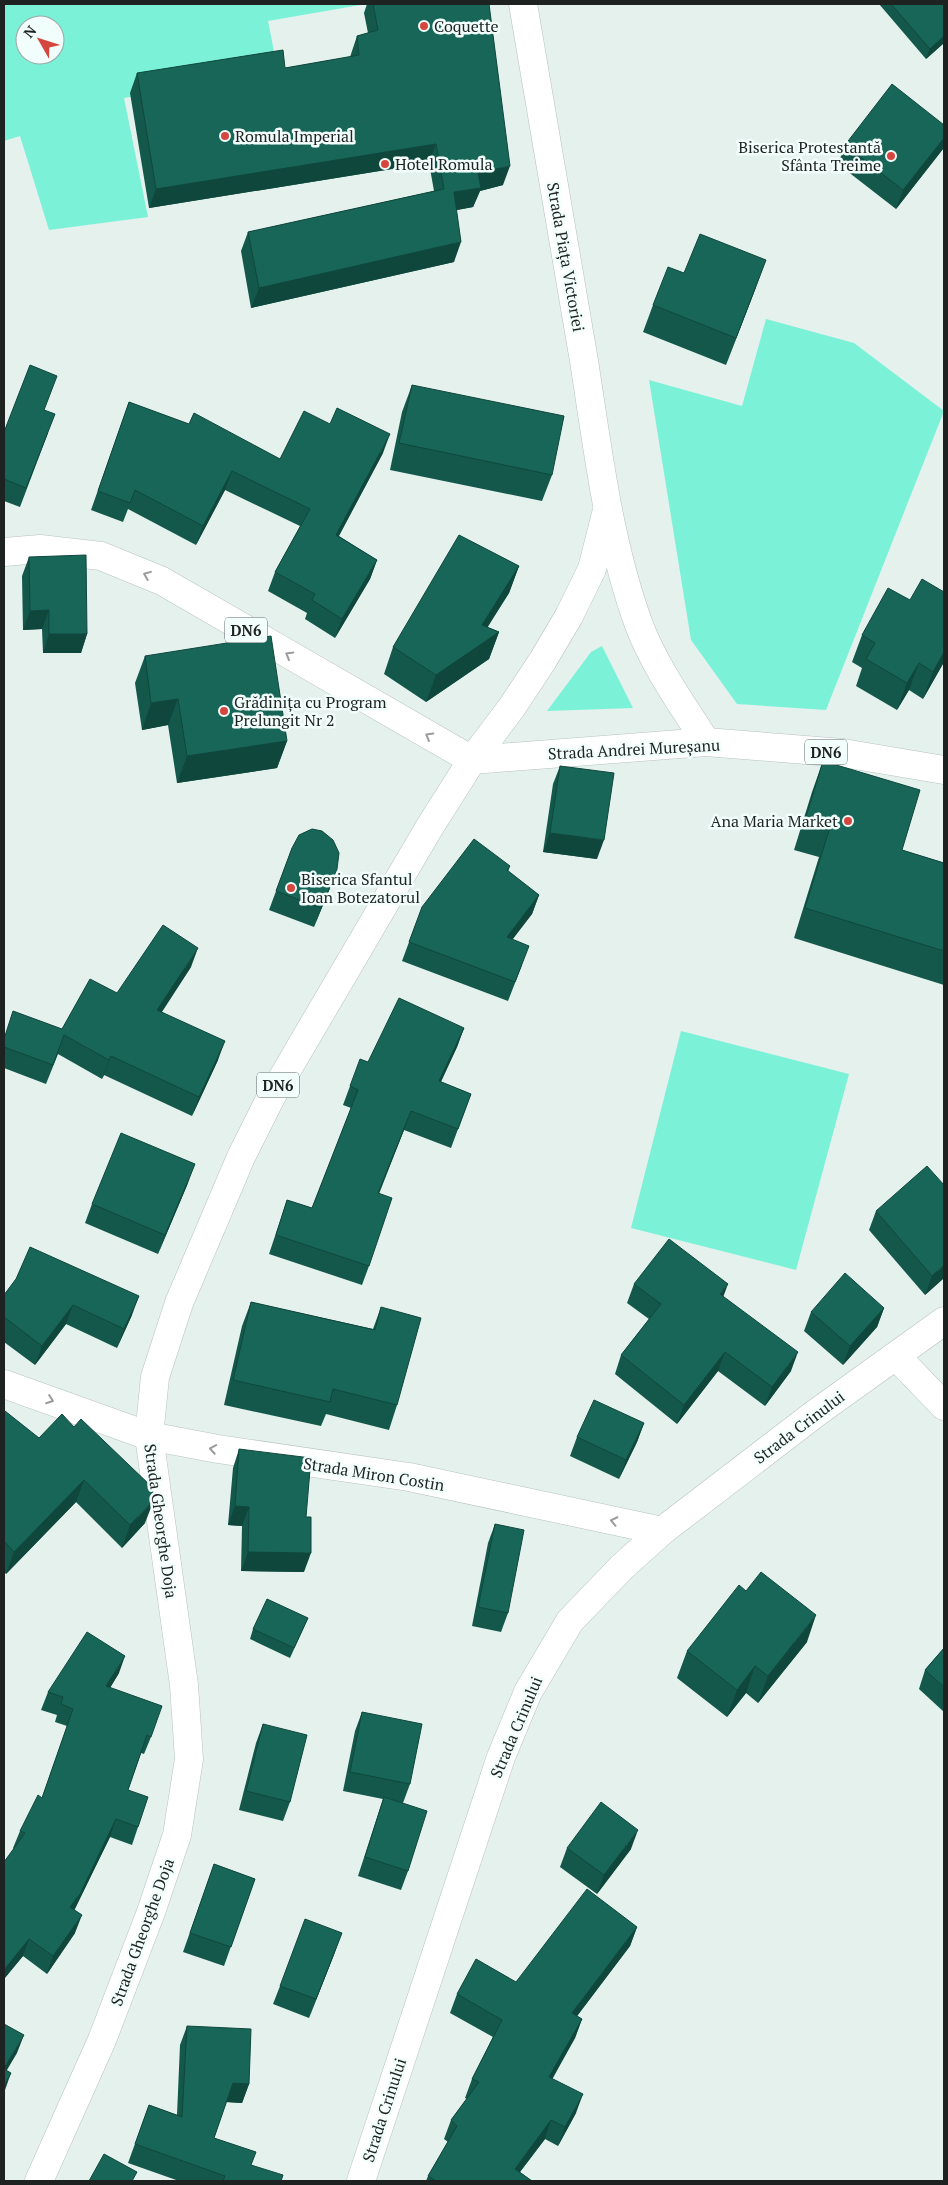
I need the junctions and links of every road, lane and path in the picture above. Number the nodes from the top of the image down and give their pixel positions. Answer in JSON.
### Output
{"nodes":[{"id":1,"x":523,"y":4,"type":"edge"},
{"id":2,"x":607,"y":510,"type":"junction"},
{"id":3,"x":4,"y":552,"type":"edge"},
{"id":4,"x":706,"y":742,"type":"junction"},
{"id":5,"x":472,"y":760,"type":"junction"},
{"id":6,"x":944,"y":770,"type":"edge"},
{"id":7,"x":944,"y":1321,"type":"edge"},
{"id":8,"x":896,"y":1356,"type":"junction"},
{"id":9,"x":4,"y":1384,"type":"edge"},
{"id":10,"x":944,"y":1406,"type":"edge"},
{"id":11,"x":148,"y":1436,"type":"junction"},
{"id":12,"x":662,"y":1531,"type":"junction"},
{"id":13,"x":39,"y":2181,"type":"edge"},
{"id":14,"x":361,"y":2181,"type":"edge"}],
"edges":[{"from":1,"to":2,"type":"street","name":"Strada Piața Victoriei"},
{"from":2,"to":4,"type":"street","name":"Strada Piața Victoriei"},
{"from":2,"to":5,"type":"street","name":"Strada Piața Victoriei"},
{"from":5,"to":3,"type":"street","number":"DN6","one_way":true},
{"from":4,"to":5,"type":"street","name":"Strada Andrei Mureșanu","number":"DN6"},
{"from":4,"to":6,"type":"street","name":"Strada Andrei Mureșanu","number":"DN6"},
{"from":5,"to":11,"type":"street","name":"Strada Gheorghe Doja","number":"DN6"},
{"from":7,"to":8,"type":"street","name":"Strada Crinului"},
{"from":8,"to":10,"type":"street"},
{"from":8,"to":12,"type":"street","name":"Strada Crinului"},
{"from":9,"to":11,"type":"street","name":"Strada Miron Costin","one_way":true},
{"from":12,"to":11,"type":"street","name":"Strada Miron Costin","one_way":true},
{"from":11,"to":13,"type":"street","name":"Strada Gheorghe Doja"},
{"from":12,"to":14,"type":"street","name":"Strada Crinului"}]}
